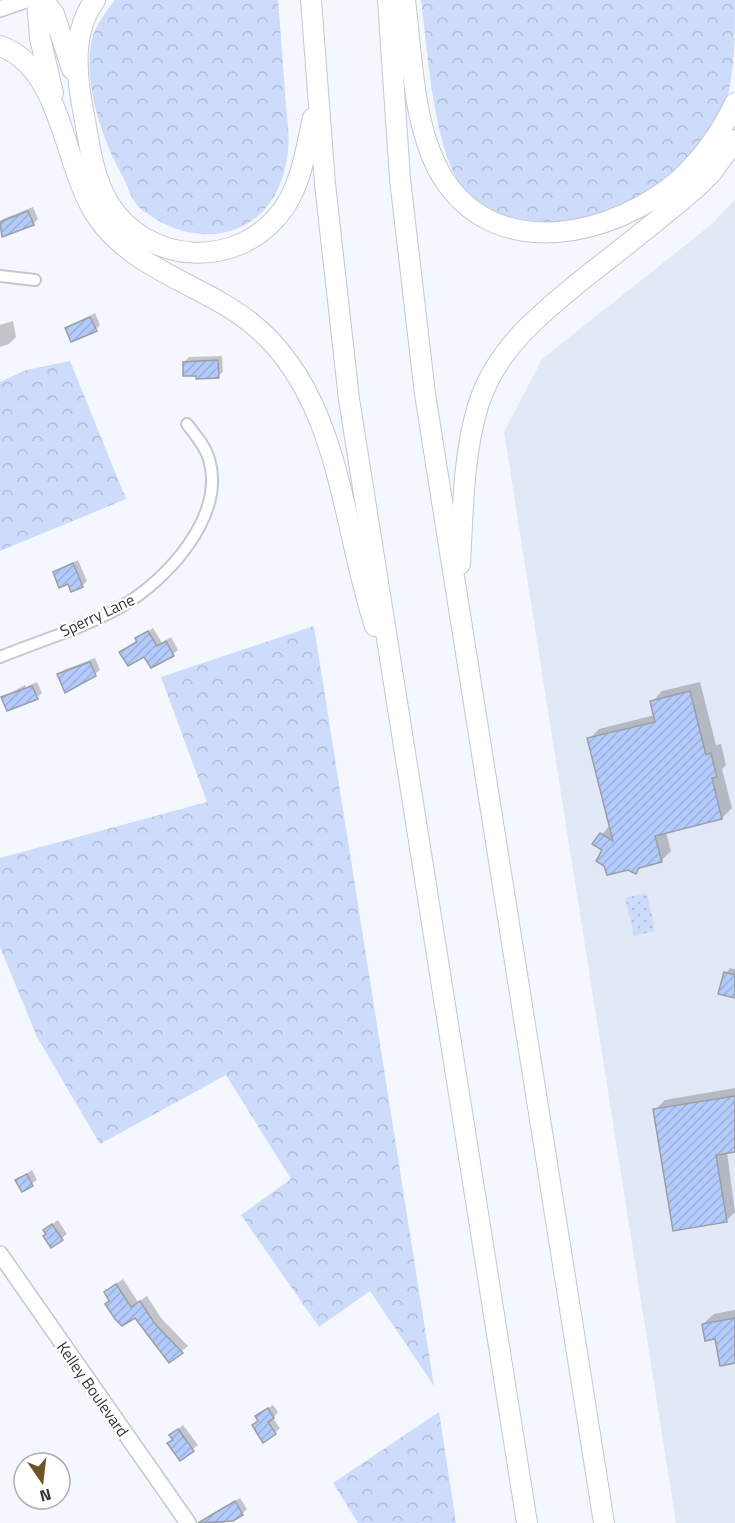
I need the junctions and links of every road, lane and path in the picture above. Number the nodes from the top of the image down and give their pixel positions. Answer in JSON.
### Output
{"nodes":[{"id":1,"x":26,"y":0,"type":"edge"},
{"id":2,"x":38,"y":0,"type":"edge"},
{"id":3,"x":43,"y":0,"type":"edge"},
{"id":4,"x":95,"y":0,"type":"edge"},
{"id":5,"x":311,"y":0,"type":"edge"},
{"id":6,"x":388,"y":0,"type":"edge"},
{"id":7,"x":405,"y":0,"type":"edge"},
{"id":8,"x":0,"y":9,"type":"edge"},
{"id":9,"x":0,"y":46,"type":"edge"},
{"id":10,"x":317,"y":98,"type":"junction"},
{"id":11,"x":82,"y":103,"type":"junction"},
{"id":12,"x":735,"y":103,"type":"edge"},
{"id":13,"x":63,"y":130,"type":"junction"},
{"id":14,"x":735,"y":140,"type":"edge"},
{"id":15,"x":0,"y":276,"type":"edge"},
{"id":16,"x":35,"y":280,"type":"dead end"},
{"id":17,"x":187,"y":424,"type":"dead end"},
{"id":18,"x":457,"y":600,"type":"junction"},
{"id":19,"x":0,"y":657,"type":"edge"},
{"id":20,"x":393,"y":680,"type":"junction"},
{"id":21,"x":0,"y":1254,"type":"edge"},
{"id":22,"x":188,"y":1523,"type":"edge"},
{"id":23,"x":527,"y":1523,"type":"edge"},
{"id":24,"x":604,"y":1523,"type":"edge"}],
"edges":[{"from":1,"to":8,"type":"main road"},
{"from":2,"to":13,"type":"highway"},
{"from":3,"to":11,"type":"highway"},
{"from":4,"to":11,"type":"highway"},
{"from":5,"to":10,"type":"highway"},
{"from":6,"to":18,"type":"highway"},
{"from":7,"to":12,"type":"highway"},
{"from":9,"to":13,"type":"highway"},
{"from":10,"to":11,"type":"highway"},
{"from":10,"to":20,"type":"highway"},
{"from":13,"to":20,"type":"highway"},
{"from":14,"to":18,"type":"highway"},
{"from":15,"to":16,"type":"street"},
{"from":17,"to":19,"type":"street","name":"Sperry Lane"},
{"from":18,"to":24,"type":"highway"},
{"from":20,"to":23,"type":"highway"},
{"from":21,"to":22,"type":"main road","name":"Kelley Boulevard"}]}
